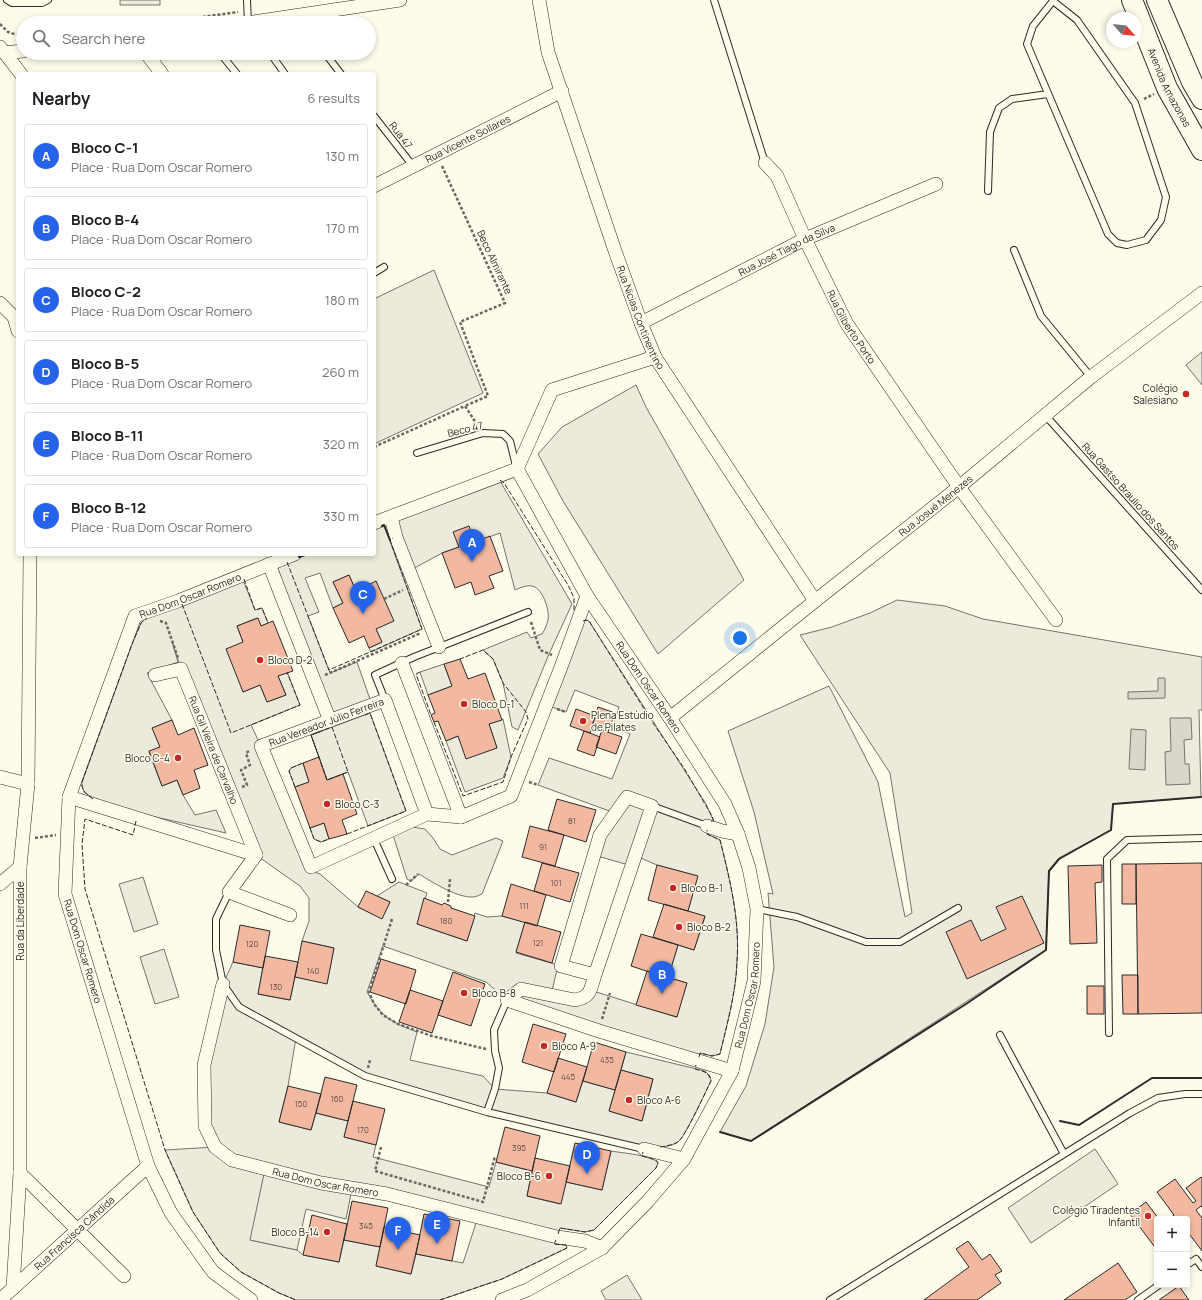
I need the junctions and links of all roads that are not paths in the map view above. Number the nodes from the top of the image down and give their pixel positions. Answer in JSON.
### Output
{"nodes":[{"id":1,"x":7,"y":0,"type":"edge"},
{"id":2,"x":48,"y":0,"type":"edge"},
{"id":3,"x":247,"y":0,"type":"edge"},
{"id":4,"x":400,"y":0,"type":"edge"},
{"id":5,"x":539,"y":0,"type":"edge"},
{"id":6,"x":714,"y":0,"type":"edge"},
{"id":7,"x":1132,"y":0,"type":"edge"},
{"id":8,"x":1157,"y":0,"type":"edge"},
{"id":9,"x":1053,"y":1,"type":"edge"},
{"id":10,"x":354,"y":3,"type":"edge"},
{"id":11,"x":247,"y":16,"type":"edge"},
{"id":12,"x":309,"y":16,"type":"edge"},
{"id":13,"x":2,"y":50,"type":"edge"},
{"id":14,"x":16,"y":51,"type":"edge"},
{"id":15,"x":151,"y":60,"type":"edge"},
{"id":16,"x":226,"y":60,"type":"edge"},
{"id":17,"x":275,"y":60,"type":"edge"},
{"id":18,"x":330,"y":60,"type":"edge"},
{"id":19,"x":19,"y":72,"type":"edge"},
{"id":20,"x":160,"y":72,"type":"edge"},
{"id":21,"x":235,"y":72,"type":"edge"},
{"id":22,"x":284,"y":72,"type":"edge"},
{"id":23,"x":339,"y":72,"type":"edge"},
{"id":24,"x":562,"y":91,"type":"junction"},
{"id":25,"x":1048,"y":94,"type":"junction"},
{"id":26,"x":1202,"y":99,"type":"edge"},
{"id":27,"x":376,"y":119,"type":"edge"},
{"id":28,"x":1202,"y":150,"type":"edge"},
{"id":29,"x":765,"y":163,"type":"joint"},
{"id":30,"x":413,"y":166,"type":"junction"},
{"id":31,"x":936,"y":184,"type":"dead end"},
{"id":32,"x":376,"y":185,"type":"edge"},
{"id":33,"x":988,"y":191,"type":"dead end"},
{"id":34,"x":805,"y":239,"type":"junction"},
{"id":35,"x":1014,"y":250,"type":"dead end"},
{"id":36,"x":384,"y":267,"type":"dead end"},
{"id":37,"x":376,"y":271,"type":"edge"},
{"id":38,"x":1202,"y":293,"type":"edge"},
{"id":39,"x":0,"y":303,"type":"edge"},
{"id":40,"x":641,"y":323,"type":"junction"},
{"id":41,"x":16,"y":324,"type":"edge"},
{"id":42,"x":655,"y":357,"type":"junction"},
{"id":43,"x":1091,"y":377,"type":"junction"},
{"id":44,"x":1045,"y":415,"type":"junction"},
{"id":45,"x":417,"y":453,"type":"dead end"},
{"id":46,"x":517,"y":469,"type":"junction"},
{"id":47,"x":959,"y":487,"type":"junction"},
{"id":48,"x":391,"y":516,"type":"junction"},
{"id":49,"x":376,"y":522,"type":"edge"},
{"id":50,"x":30,"y":556,"type":"edge"},
{"id":51,"x":290,"y":556,"type":"edge"},
{"id":52,"x":269,"y":564,"type":"junction"},
{"id":53,"x":1202,"y":590,"type":"edge"},
{"id":54,"x":587,"y":596,"type":"junction"},
{"id":55,"x":815,"y":601,"type":"junction"},
{"id":56,"x":528,"y":612,"type":"road end"},
{"id":57,"x":1056,"y":620,"type":"dead end"},
{"id":58,"x":439,"y":647,"type":"junction"},
{"id":59,"x":402,"y":663,"type":"junction"},
{"id":60,"x":155,"y":676,"type":"dead end"},
{"id":61,"x":385,"y":700,"type":"junction"},
{"id":62,"x":670,"y":718,"type":"junction"},
{"id":63,"x":330,"y":721,"type":"junction"},
{"id":64,"x":0,"y":777,"type":"edge"},
{"id":65,"x":28,"y":784,"type":"junction"},
{"id":66,"x":68,"y":797,"type":"junction"},
{"id":67,"x":652,"y":806,"type":"junction"},
{"id":68,"x":427,"y":814,"type":"junction"},
{"id":69,"x":461,"y":817,"type":"junction"},
{"id":70,"x":707,"y":826,"type":"joint"},
{"id":71,"x":738,"y":834,"type":"junction"},
{"id":72,"x":1202,"y":838,"type":"edge"},
{"id":73,"x":374,"y":839,"type":"junction"},
{"id":74,"x":256,"y":855,"type":"junction"},
{"id":75,"x":20,"y":866,"type":"junction"},
{"id":76,"x":392,"y":879,"type":"dead end"},
{"id":77,"x":0,"y":884,"type":"edge"},
{"id":78,"x":229,"y":892,"type":"junction"},
{"id":79,"x":958,"y":908,"type":"dead end"},
{"id":80,"x":757,"y":909,"type":"junction"},
{"id":81,"x":290,"y":915,"type":"dead end"},
{"id":82,"x":596,"y":975,"type":"junction"},
{"id":83,"x":223,"y":984,"type":"junction"},
{"id":84,"x":507,"y":1000,"type":"junction"},
{"id":85,"x":1109,"y":1033,"type":"dead end"},
{"id":86,"x":1000,"y":1035,"type":"dead end"},
{"id":87,"x":732,"y":1071,"type":"junction"},
{"id":88,"x":1202,"y":1094,"type":"edge"},
{"id":89,"x":487,"y":1112,"type":"junction"},
{"id":90,"x":644,"y":1149,"type":"joint"},
{"id":91,"x":1064,"y":1154,"type":"junction"},
{"id":92,"x":684,"y":1159,"type":"junction"},
{"id":93,"x":148,"y":1166,"type":"junction"},
{"id":94,"x":20,"y":1173,"type":"junction"},
{"id":95,"x":78,"y":1229,"type":"junction"},
{"id":96,"x":602,"y":1248,"type":"junction"},
{"id":97,"x":1190,"y":1263,"type":"edge"},
{"id":98,"x":1202,"y":1267,"type":"edge"},
{"id":99,"x":124,"y":1276,"type":"dead end"},
{"id":100,"x":13,"y":1288,"type":"junction"},
{"id":101,"x":1155,"y":1288,"type":"edge"},
{"id":102,"x":0,"y":1300,"type":"edge"},
{"id":103,"x":251,"y":1300,"type":"edge"},
{"id":104,"x":502,"y":1300,"type":"edge"},
{"id":105,"x":830,"y":1300,"type":"edge"},
{"id":106,"x":1138,"y":1300,"type":"edge"}],
"edges":[{"from":1,"to":2,"type":"lane"},
{"from":3,"to":11,"type":"lane"},
{"from":4,"to":10,"type":"street"},
{"from":5,"to":24,"type":"street","name":"Rua Nicias Continentino"},
{"from":6,"to":29,"type":"lane","name":"Rua Gilberto Porto"},
{"from":7,"to":28,"type":"main road","name":"Avenida Amazonas"},
{"from":8,"to":26,"type":"main road"},
{"from":9,"to":25,"type":"lane"},
{"from":9,"to":25,"type":"lane"},
{"from":10,"to":12,"type":"street"},
{"from":13,"to":14,"type":"street"},
{"from":13,"to":19,"type":"street"},
{"from":15,"to":20,"type":"street"},
{"from":16,"to":21,"type":"lane"},
{"from":17,"to":22,"type":"lane"},
{"from":18,"to":23,"type":"lane"},
{"from":24,"to":30,"type":"street","name":"Rua Vicente Sollares"},
{"from":24,"to":40,"type":"street","name":"Rua Nicias Continentino"},
{"from":25,"to":33,"type":"lane"},
{"from":27,"to":30,"type":"lane","name":"Rua 47"},
{"from":29,"to":34,"type":"street","name":"Rua Gilberto Porto"},
{"from":30,"to":32,"type":"street","name":"Rua Vicente Sollares"},
{"from":31,"to":34,"type":"street","name":"Rua José Tiago da Silva"},
{"from":34,"to":40,"type":"street","name":"Rua José Tiago da Silva"},
{"from":34,"to":47,"type":"street","name":"Rua Gilberto Porto"},
{"from":35,"to":43,"type":"lane"},
{"from":36,"to":37,"type":"lane"},
{"from":38,"to":43,"type":"street","name":"Rua Josué Menezes"},
{"from":39,"to":41,"type":"street"},
{"from":40,"to":42,"type":"street","name":"Rua Nicias Continentino"},
{"from":42,"to":46,"type":"street"},
{"from":42,"to":55,"type":"street","name":"Rua Nicias Continentino"},
{"from":43,"to":44,"type":"street","name":"Rua Josué Menezes"},
{"from":44,"to":47,"type":"street","name":"Rua Josué Menezes"},
{"from":44,"to":53,"type":"lane","name":"Rua Gastso Braulio dos Santos"},
{"from":45,"to":46,"type":"lane","name":"Beco 47"},
{"from":46,"to":48,"type":"street"},
{"from":46,"to":54,"type":"street","name":"Rua Dom Oscar Romero"},
{"from":47,"to":55,"type":"street","name":"Rua Josué Menezes"},
{"from":47,"to":57,"type":"street","name":"Rua Gilberto Porto"},
{"from":48,"to":49,"type":"street"},
{"from":48,"to":58,"type":"street"},
{"from":50,"to":65,"type":"street","name":"Rua da Liberdade"},
{"from":51,"to":52,"type":"street","name":"Rua Dom Oscar Romero"},
{"from":52,"to":63,"type":"street"},
{"from":52,"to":66,"type":"street","name":"Rua Dom Oscar Romero"},
{"from":54,"to":62,"type":"street","name":"Rua Dom Oscar Romero"},
{"from":54,"to":69,"type":"street"},
{"from":55,"to":62,"type":"street","name":"Rua Josué Menezes"},
{"from":56,"to":58,"type":"lane"},
{"from":58,"to":59,"type":"lane"},
{"from":59,"to":61,"type":"lane"},
{"from":59,"to":69,"type":"street"},
{"from":60,"to":74,"type":"street","name":"Rua Gil Vieira de Carvalho"},
{"from":61,"to":63,"type":"street","name":"Rua Vereador Júlio Ferreira"},
{"from":61,"to":68,"type":"street","name":"Rua Vereador Júlio Ferreira"},
{"from":62,"to":71,"type":"street","name":"Rua Dom Oscar Romero"},
{"from":63,"to":73,"type":"street","name":"Rua Vereador Júlio Ferreira"},
{"from":64,"to":65,"type":"street"},
{"from":65,"to":75,"type":"street","name":"Rua da Liberdade"},
{"from":66,"to":74,"type":"street"},
{"from":66,"to":93,"type":"street","name":"Rua Dom Oscar Romero"},
{"from":67,"to":70,"type":"lane"},
{"from":67,"to":82,"type":"street"},
{"from":67,"to":82,"type":"street"},
{"from":68,"to":69,"type":"street"},
{"from":68,"to":73,"type":"street","name":"Rua Vereador Júlio Ferreira"},
{"from":70,"to":71,"type":"street"},
{"from":71,"to":80,"type":"street","name":"Rua Dom Oscar Romero"},
{"from":72,"to":85,"type":"lane"},
{"from":73,"to":76,"type":"lane"},
{"from":74,"to":78,"type":"street"},
{"from":75,"to":77,"type":"street"},
{"from":75,"to":94,"type":"street","name":"Rua da Liberdade"},
{"from":78,"to":81,"type":"street"},
{"from":78,"to":83,"type":"lane"},
{"from":79,"to":80,"type":"lane"},
{"from":80,"to":87,"type":"street","name":"Rua Dom Oscar Romero"},
{"from":82,"to":84,"type":"street"},
{"from":83,"to":89,"type":"lane"},
{"from":83,"to":96,"type":"street","name":"Rua Dom Oscar Romero"},
{"from":84,"to":87,"type":"street"},
{"from":84,"to":89,"type":"lane"},
{"from":86,"to":91,"type":"lane"},
{"from":87,"to":92,"type":"street","name":"Rua Dom Oscar Romero"},
{"from":88,"to":91,"type":"lane"},
{"from":89,"to":90,"type":"lane"},
{"from":90,"to":92,"type":"street"},
{"from":91,"to":105,"type":"lane"},
{"from":92,"to":96,"type":"street","name":"Rua Dom Oscar Romero"},
{"from":93,"to":95,"type":"street","name":"Rua Francisca Cândida"},
{"from":93,"to":103,"type":"street","name":"Rua Dom Oscar Romero"},
{"from":94,"to":95,"type":"street"},
{"from":94,"to":100,"type":"street","name":"Rua da Liberdade"},
{"from":95,"to":99,"type":"street"},
{"from":95,"to":100,"type":"street","name":"Rua Francisca Cândida"},
{"from":96,"to":104,"type":"street","name":"Rua Dom Oscar Romero"},
{"from":97,"to":98,"type":"lane"},
{"from":100,"to":102,"type":"street","name":"Rua Francisca Cândida"},
{"from":101,"to":106,"type":"lane"}]}
